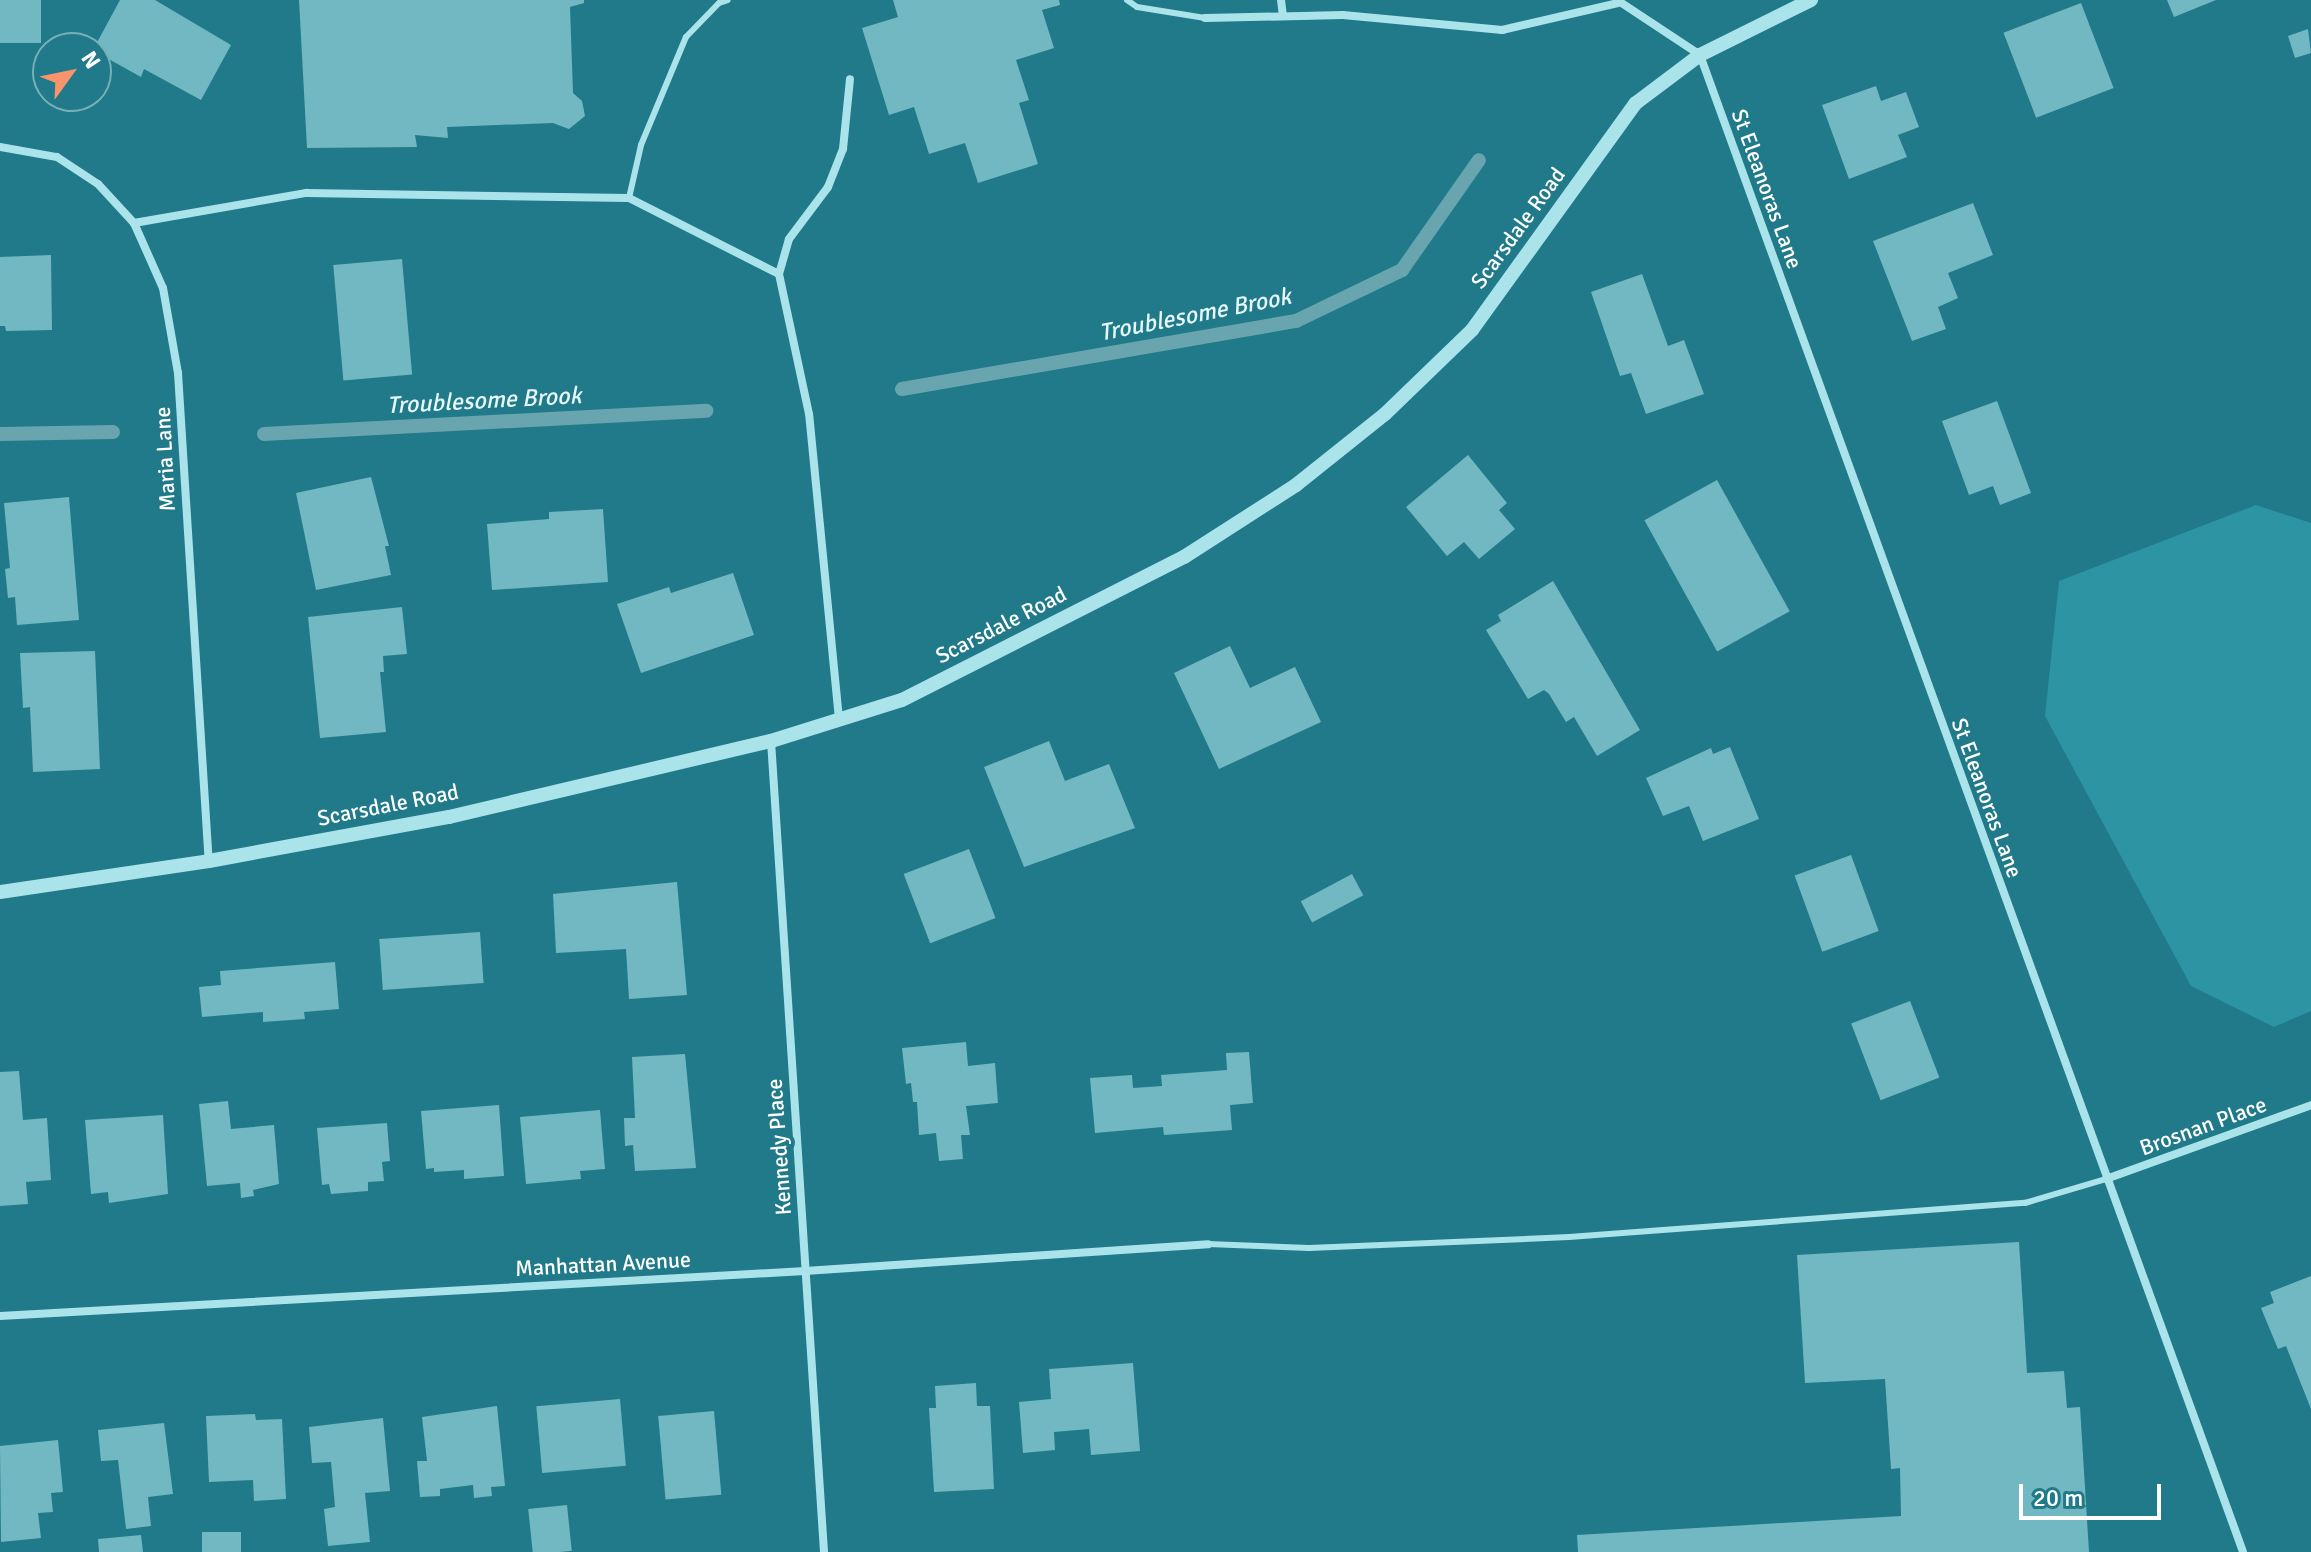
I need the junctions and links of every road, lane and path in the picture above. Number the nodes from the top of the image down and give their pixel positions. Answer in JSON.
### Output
{"nodes":[{"id":1,"x":728,"y":0,"type":"edge"},
{"id":2,"x":1127,"y":0,"type":"edge"},
{"id":3,"x":1281,"y":0,"type":"edge"},
{"id":4,"x":1811,"y":0,"type":"edge"},
{"id":5,"x":1617,"y":2,"type":"edge"},
{"id":6,"x":1283,"y":16,"type":"junction"},
{"id":7,"x":1205,"y":18,"type":"joint"},
{"id":8,"x":1700,"y":55,"type":"junction"},
{"id":9,"x":850,"y":79,"type":"dead end"},
{"id":10,"x":0,"y":147,"type":"edge"},
{"id":11,"x":629,"y":198,"type":"junction"},
{"id":12,"x":134,"y":223,"type":"junction"},
{"id":13,"x":779,"y":274,"type":"junction"},
{"id":14,"x":839,"y":719,"type":"junction"},
{"id":15,"x":771,"y":741,"type":"junction"},
{"id":16,"x":209,"y":861,"type":"junction"},
{"id":17,"x":0,"y":892,"type":"edge"},
{"id":18,"x":2311,"y":1105,"type":"edge"},
{"id":19,"x":2106,"y":1179,"type":"junction"},
{"id":20,"x":1208,"y":1244,"type":"joint"},
{"id":21,"x":805,"y":1271,"type":"junction"},
{"id":22,"x":0,"y":1316,"type":"edge"},
{"id":23,"x":824,"y":1552,"type":"edge"},
{"id":24,"x":2243,"y":1552,"type":"edge"}],
"edges":[{"from":1,"to":11,"type":"lane"},
{"from":2,"to":7,"type":"lane"},
{"from":3,"to":6,"type":"street"},
{"from":4,"to":8,"type":"street","name":"Scarsdale Road"},
{"from":5,"to":6,"type":"street"},
{"from":5,"to":8,"type":"street"},
{"from":6,"to":7,"type":"street"},
{"from":8,"to":14,"type":"street","name":"Scarsdale Road"},
{"from":8,"to":19,"type":"street","name":"St Eleanoras Lane"},
{"from":9,"to":13,"type":"street"},
{"from":10,"to":12,"type":"street","name":"Maria Lane"},
{"from":11,"to":12,"type":"street"},
{"from":11,"to":13,"type":"street"},
{"from":12,"to":16,"type":"street","name":"Maria Lane"},
{"from":13,"to":14,"type":"street"},
{"from":14,"to":15,"type":"street","name":"Scarsdale Road"},
{"from":15,"to":16,"type":"street","name":"Scarsdale Road"},
{"from":15,"to":21,"type":"street","name":"Kennedy Place"},
{"from":16,"to":17,"type":"street","name":"Scarsdale Road"},
{"from":18,"to":19,"type":"street","name":"Brosnan Place"},
{"from":19,"to":20,"type":"lane"},
{"from":19,"to":24,"type":"street","name":"St Eleanoras Lane"},
{"from":20,"to":21,"type":"street","name":"Manhattan Avenue"},
{"from":21,"to":22,"type":"street","name":"Manhattan Avenue"},
{"from":21,"to":23,"type":"street","name":"Kennedy Place"}]}
